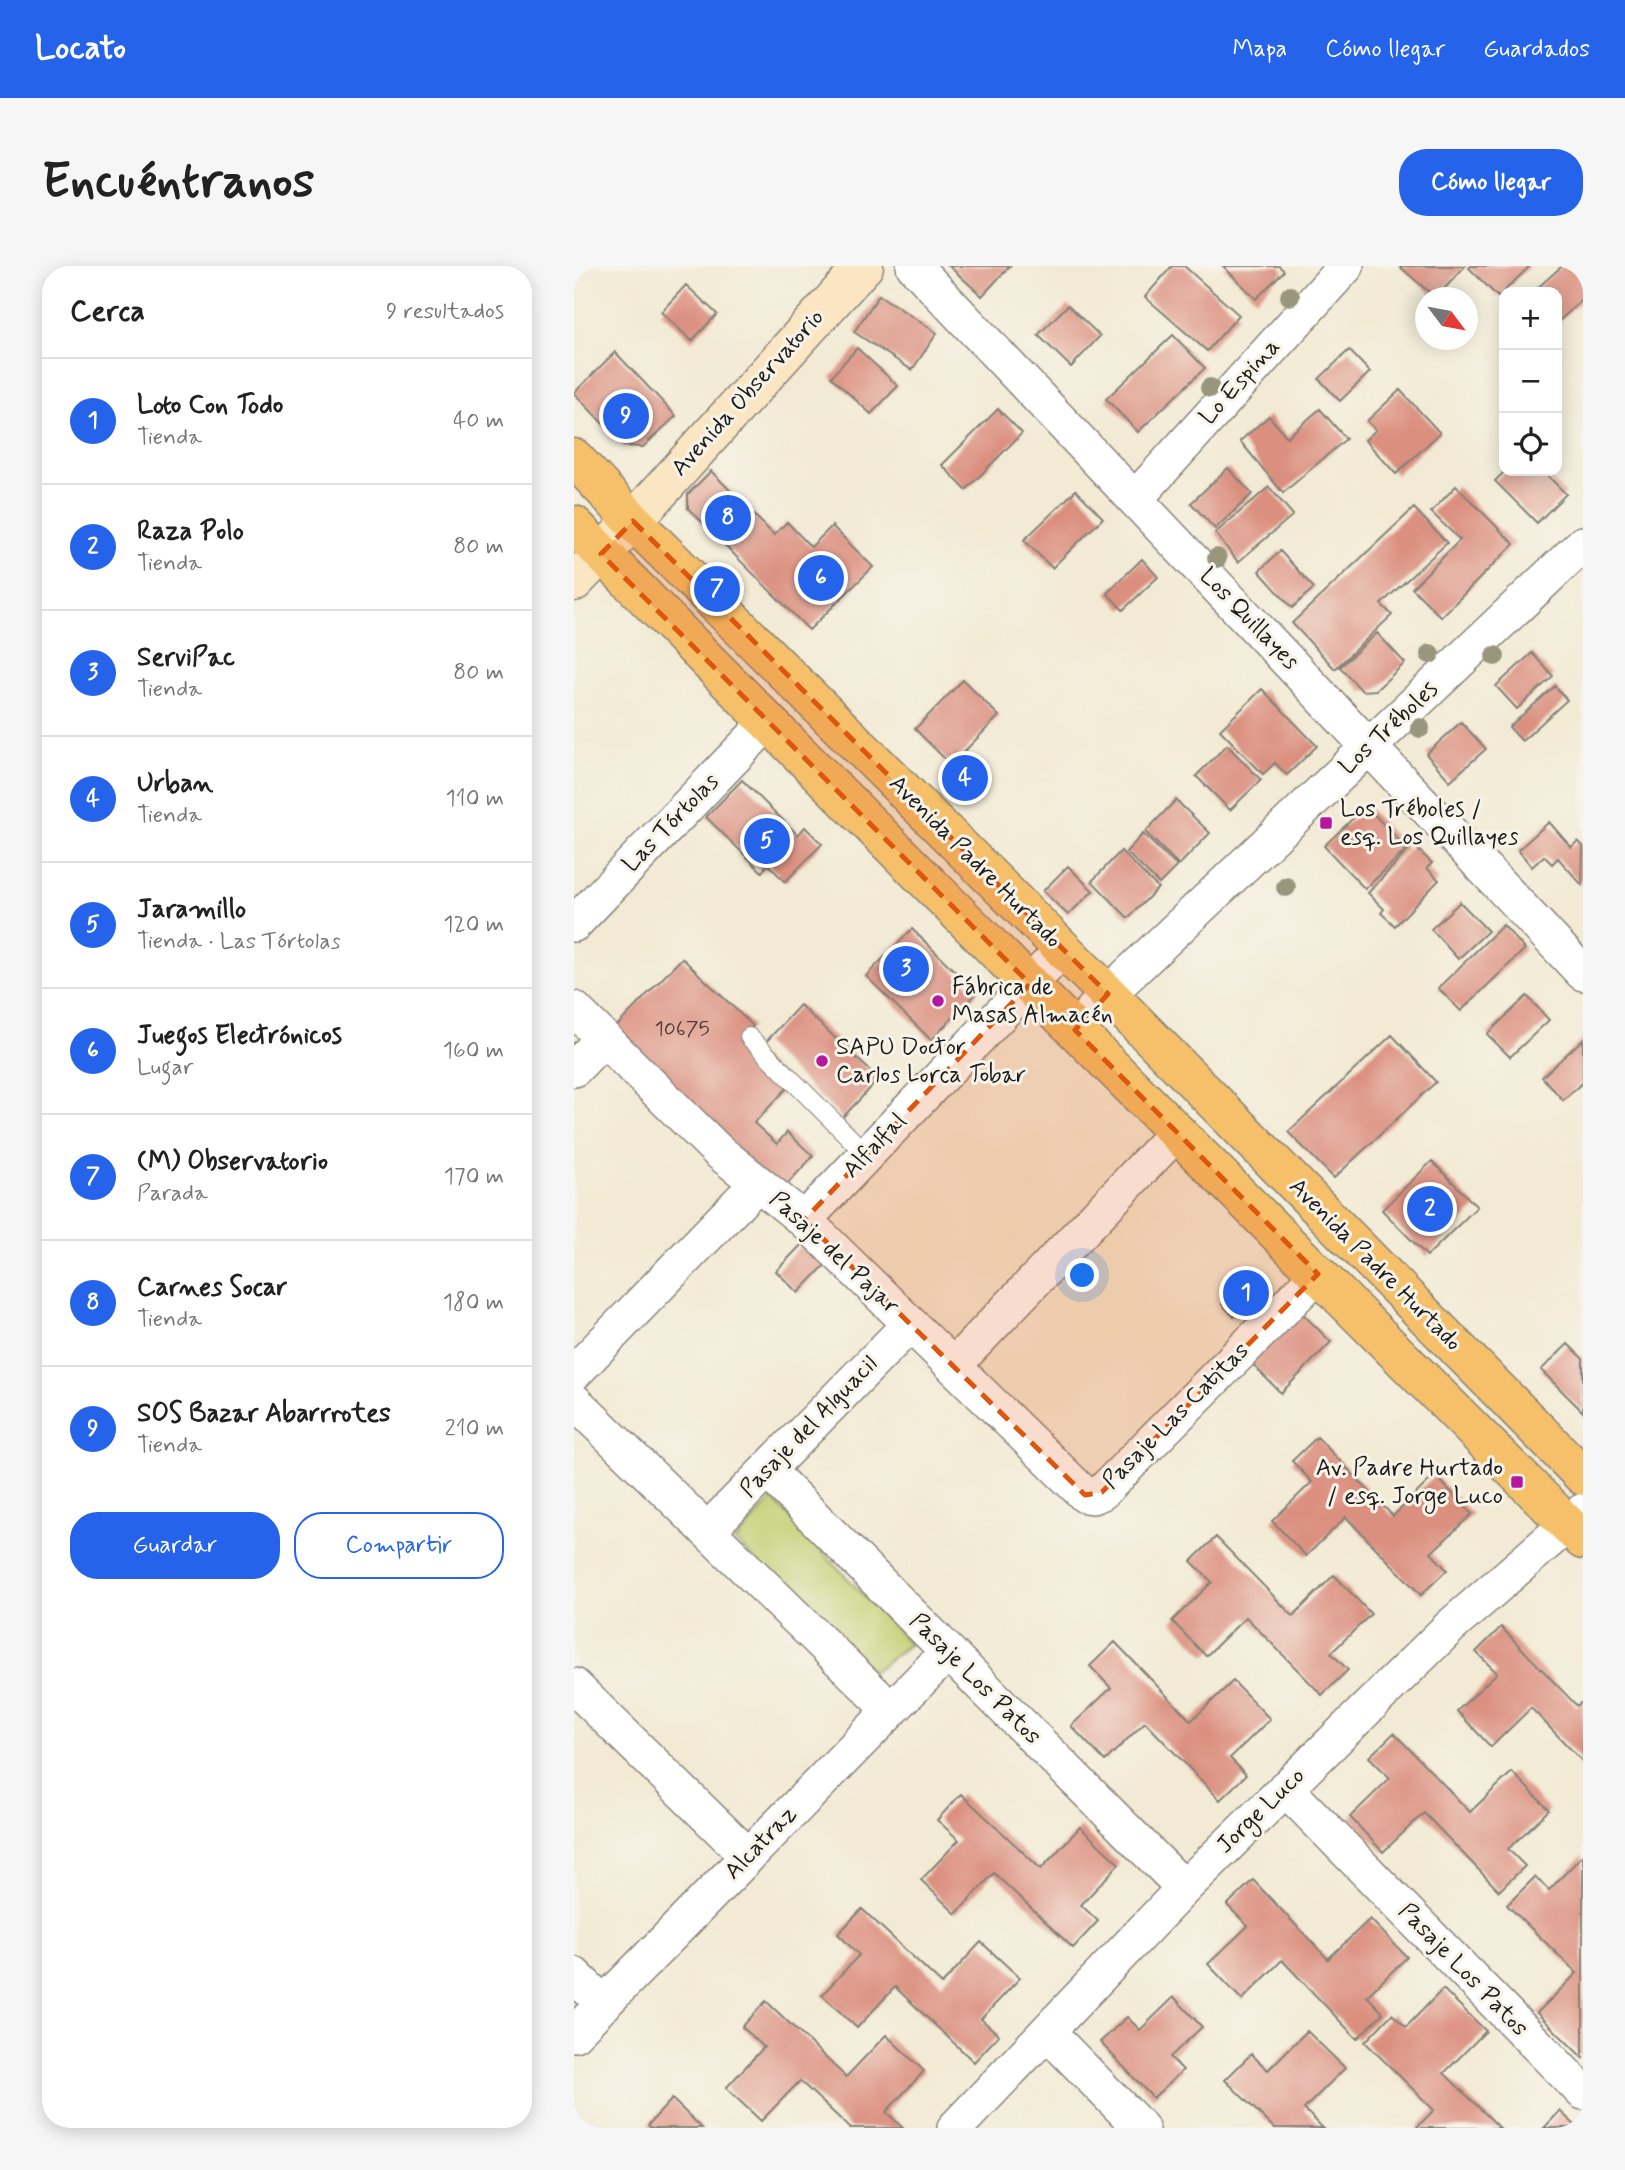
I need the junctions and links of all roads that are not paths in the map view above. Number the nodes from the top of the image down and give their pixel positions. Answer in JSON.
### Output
{"nodes":[{"id":1,"x":864,"y":266,"type":"edge"},
{"id":2,"x":914,"y":266,"type":"edge"},
{"id":3,"x":1346,"y":266,"type":"edge"},
{"id":4,"x":574,"y":458,"type":"edge"},
{"id":5,"x":1135,"y":499,"type":"junction"},
{"id":6,"x":633,"y":521,"type":"junction"},
{"id":7,"x":574,"y":525,"type":"edge"},
{"id":8,"x":1583,"y":544,"type":"edge"},
{"id":9,"x":601,"y":554,"type":"junction"},
{"id":10,"x":574,"y":582,"type":"edge"},
{"id":11,"x":768,"y":722,"type":"junction"},
{"id":12,"x":1370,"y":746,"type":"junction"},
{"id":13,"x":574,"y":923,"type":"edge"},
{"id":14,"x":1063,"y":949,"type":"junction"},
{"id":15,"x":1577,"y":952,"type":"edge"},
{"id":16,"x":1030,"y":984,"type":"junction"},
{"id":17,"x":1108,"y":994,"type":"junction"},
{"id":18,"x":574,"y":1009,"type":"edge"},
{"id":19,"x":1075,"y":1030,"type":"junction"},
{"id":20,"x":748,"y":1037,"type":"dead end"},
{"id":21,"x":603,"y":1039,"type":"junction"},
{"id":22,"x":574,"y":1069,"type":"edge"},
{"id":23,"x":1178,"y":1132,"type":"junction"},
{"id":24,"x":867,"y":1155,"type":"junction"},
{"id":25,"x":758,"y":1183,"type":"junction"},
{"id":26,"x":804,"y":1220,"type":"junction"},
{"id":27,"x":1318,"y":1274,"type":"junction"},
{"id":28,"x":910,"y":1324,"type":"junction"},
{"id":29,"x":953,"y":1366,"type":"junction"},
{"id":30,"x":574,"y":1373,"type":"edge"},
{"id":31,"x":574,"y":1401,"type":"edge"},
{"id":32,"x":767,"y":1470,"type":"junction"},
{"id":33,"x":1583,"y":1476,"type":"edge"},
{"id":34,"x":1092,"y":1496,"type":"joint"},
{"id":35,"x":1578,"y":1525,"type":"edge"},
{"id":36,"x":707,"y":1531,"type":"junction"},
{"id":37,"x":948,"y":1652,"type":"junction"},
{"id":38,"x":574,"y":1686,"type":"edge"},
{"id":39,"x":891,"y":1710,"type":"junction"},
{"id":40,"x":1285,"y":1788,"type":"junction"},
{"id":41,"x":748,"y":1856,"type":"junction"},
{"id":42,"x":1184,"y":1888,"type":"junction"},
{"id":43,"x":574,"y":1975,"type":"edge"},
{"id":44,"x":604,"y":2004,"type":"junction"},
{"id":45,"x":1047,"y":2032,"type":"junction"},
{"id":46,"x":574,"y":2034,"type":"edge"},
{"id":47,"x":1583,"y":2092,"type":"edge"},
{"id":48,"x":955,"y":2128,"type":"edge"},
{"id":49,"x":1141,"y":2128,"type":"edge"}],
"edges":[{"from":1,"to":6,"type":"main road","name":"Avenida Observatorio"},
{"from":2,"to":5,"type":"street","name":"Los Quillayes"},
{"from":3,"to":5,"type":"street","name":"Lo Espina"},
{"from":4,"to":6,"type":"main road","name":"Avenida Padre Hurtado"},
{"from":5,"to":12,"type":"street","name":"Los Quillayes"},
{"from":6,"to":9,"type":"main road","name":"Avenida Observatorio"},
{"from":6,"to":14,"type":"main road","name":"Avenida Padre Hurtado"},
{"from":7,"to":9,"type":"main road","name":"Avenida Padre Hurtado"},
{"from":8,"to":12,"type":"street","name":"Los Tréboles"},
{"from":9,"to":10,"type":"main road"},
{"from":9,"to":11,"type":"main road","name":"Avenida Padre Hurtado"},
{"from":11,"to":13,"type":"street","name":"Las Tórtolas"},
{"from":11,"to":16,"type":"main road","name":"Avenida Padre Hurtado"},
{"from":12,"to":15,"type":"street","name":"Los Quillayes"},
{"from":12,"to":17,"type":"street","name":"Los Tréboles"},
{"from":14,"to":16,"type":"street","name":"Alfalfal"},
{"from":14,"to":17,"type":"main road","name":"Avenida Padre Hurtado"},
{"from":16,"to":19,"type":"main road","name":"Avenida Padre Hurtado"},
{"from":16,"to":24,"type":"street","name":"Alfalfal"},
{"from":17,"to":19,"type":"street","name":"Los Tréboles"},
{"from":17,"to":33,"type":"main road","name":"Avenida Padre Hurtado"},
{"from":18,"to":21,"type":"street","name":"Pasaje del Pajar"},
{"from":19,"to":23,"type":"main road","name":"Avenida Padre Hurtado"},
{"from":20,"to":24,"type":"lane"},
{"from":21,"to":22,"type":"street"},
{"from":21,"to":25,"type":"street","name":"Pasaje del Pajar"},
{"from":23,"to":27,"type":"main road","name":"Avenida Padre Hurtado"},
{"from":23,"to":29,"type":"street"},
{"from":24,"to":26,"type":"street","name":"Alfalfal"},
{"from":25,"to":26,"type":"street","name":"Pasaje del Pajar"},
{"from":25,"to":30,"type":"street"},
{"from":26,"to":28,"type":"street","name":"Pasaje del Pajar"},
{"from":27,"to":34,"type":"street","name":"Pasaje Las Catitas"},
{"from":27,"to":35,"type":"main road","name":"Avenida Padre Hurtado"},
{"from":28,"to":29,"type":"street","name":"Pasaje del Pajar"},
{"from":28,"to":32,"type":"street","name":"Pasaje del Alguacil"},
{"from":29,"to":34,"type":"street","name":"Pasaje del Pajar"},
{"from":31,"to":36,"type":"street"},
{"from":32,"to":36,"type":"street","name":"Pasaje del Alguacil"},
{"from":32,"to":37,"type":"street","name":"Pasaje Los Patos"},
{"from":35,"to":40,"type":"street","name":"Jorge Luco"},
{"from":36,"to":39,"type":"street"},
{"from":37,"to":39,"type":"street","name":"Alcatraz"},
{"from":37,"to":42,"type":"street","name":"Pasaje Los Patos"},
{"from":38,"to":41,"type":"street"},
{"from":39,"to":41,"type":"street","name":"Alcatraz"},
{"from":40,"to":42,"type":"street","name":"Jorge Luco"},
{"from":40,"to":47,"type":"street","name":"Pasaje Los Patos"},
{"from":41,"to":44,"type":"street","name":"Alcatraz"},
{"from":42,"to":45,"type":"street","name":"Jorge Luco"},
{"from":43,"to":44,"type":"street"},
{"from":44,"to":46,"type":"street","name":"Alcatraz"},
{"from":45,"to":48,"type":"street","name":"Jorge Luco"},
{"from":45,"to":49,"type":"street"}]}
